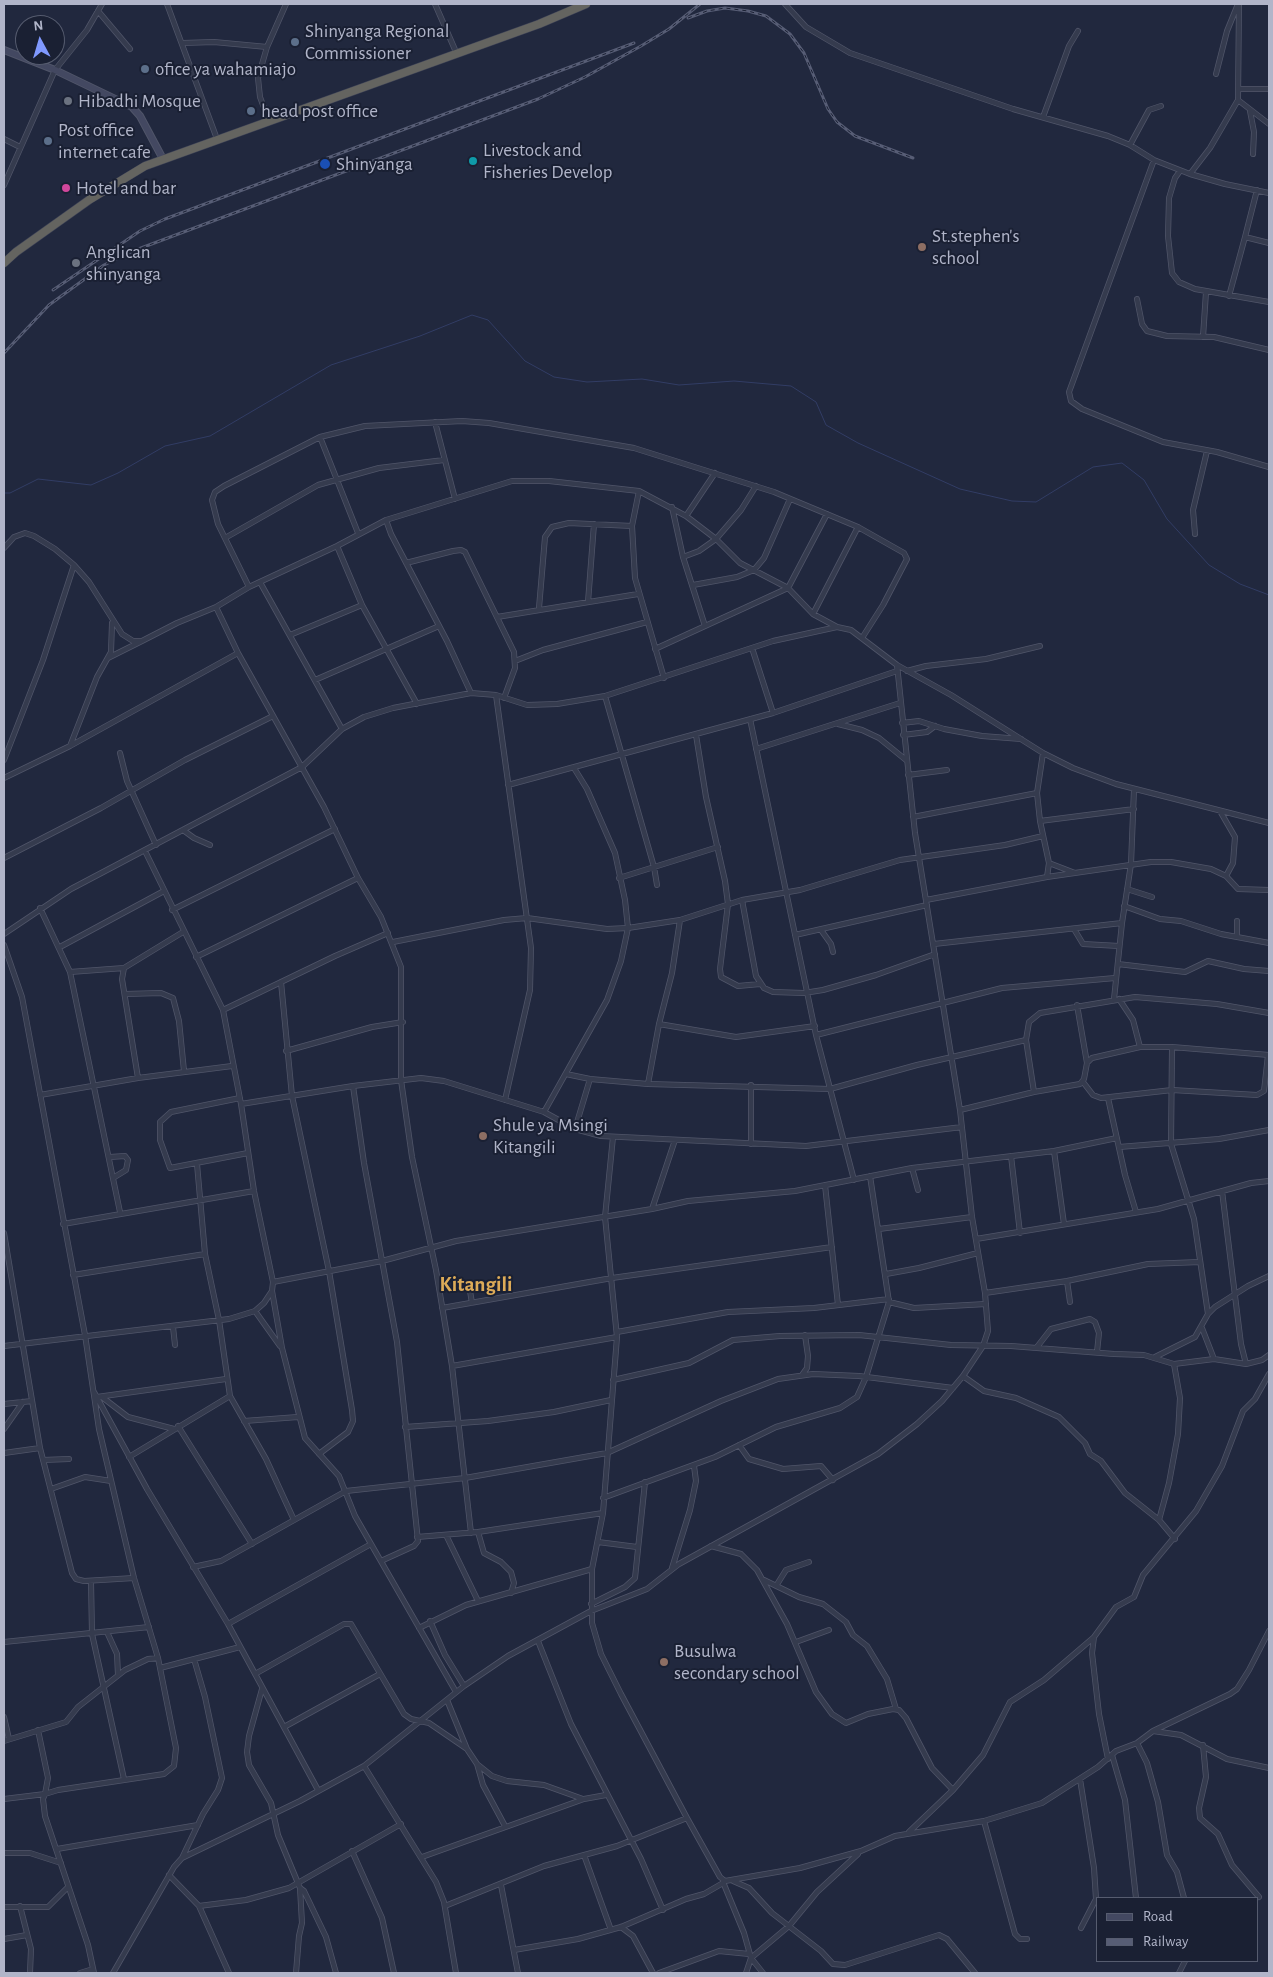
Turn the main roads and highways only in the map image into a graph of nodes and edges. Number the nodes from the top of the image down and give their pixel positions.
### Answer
1 (586, 4) edge
2 (4, 50) edge
3 (163, 158) junction
4 (4, 264) edge

1 - 3 highway
2 - 3 main road
3 - 4 highway

